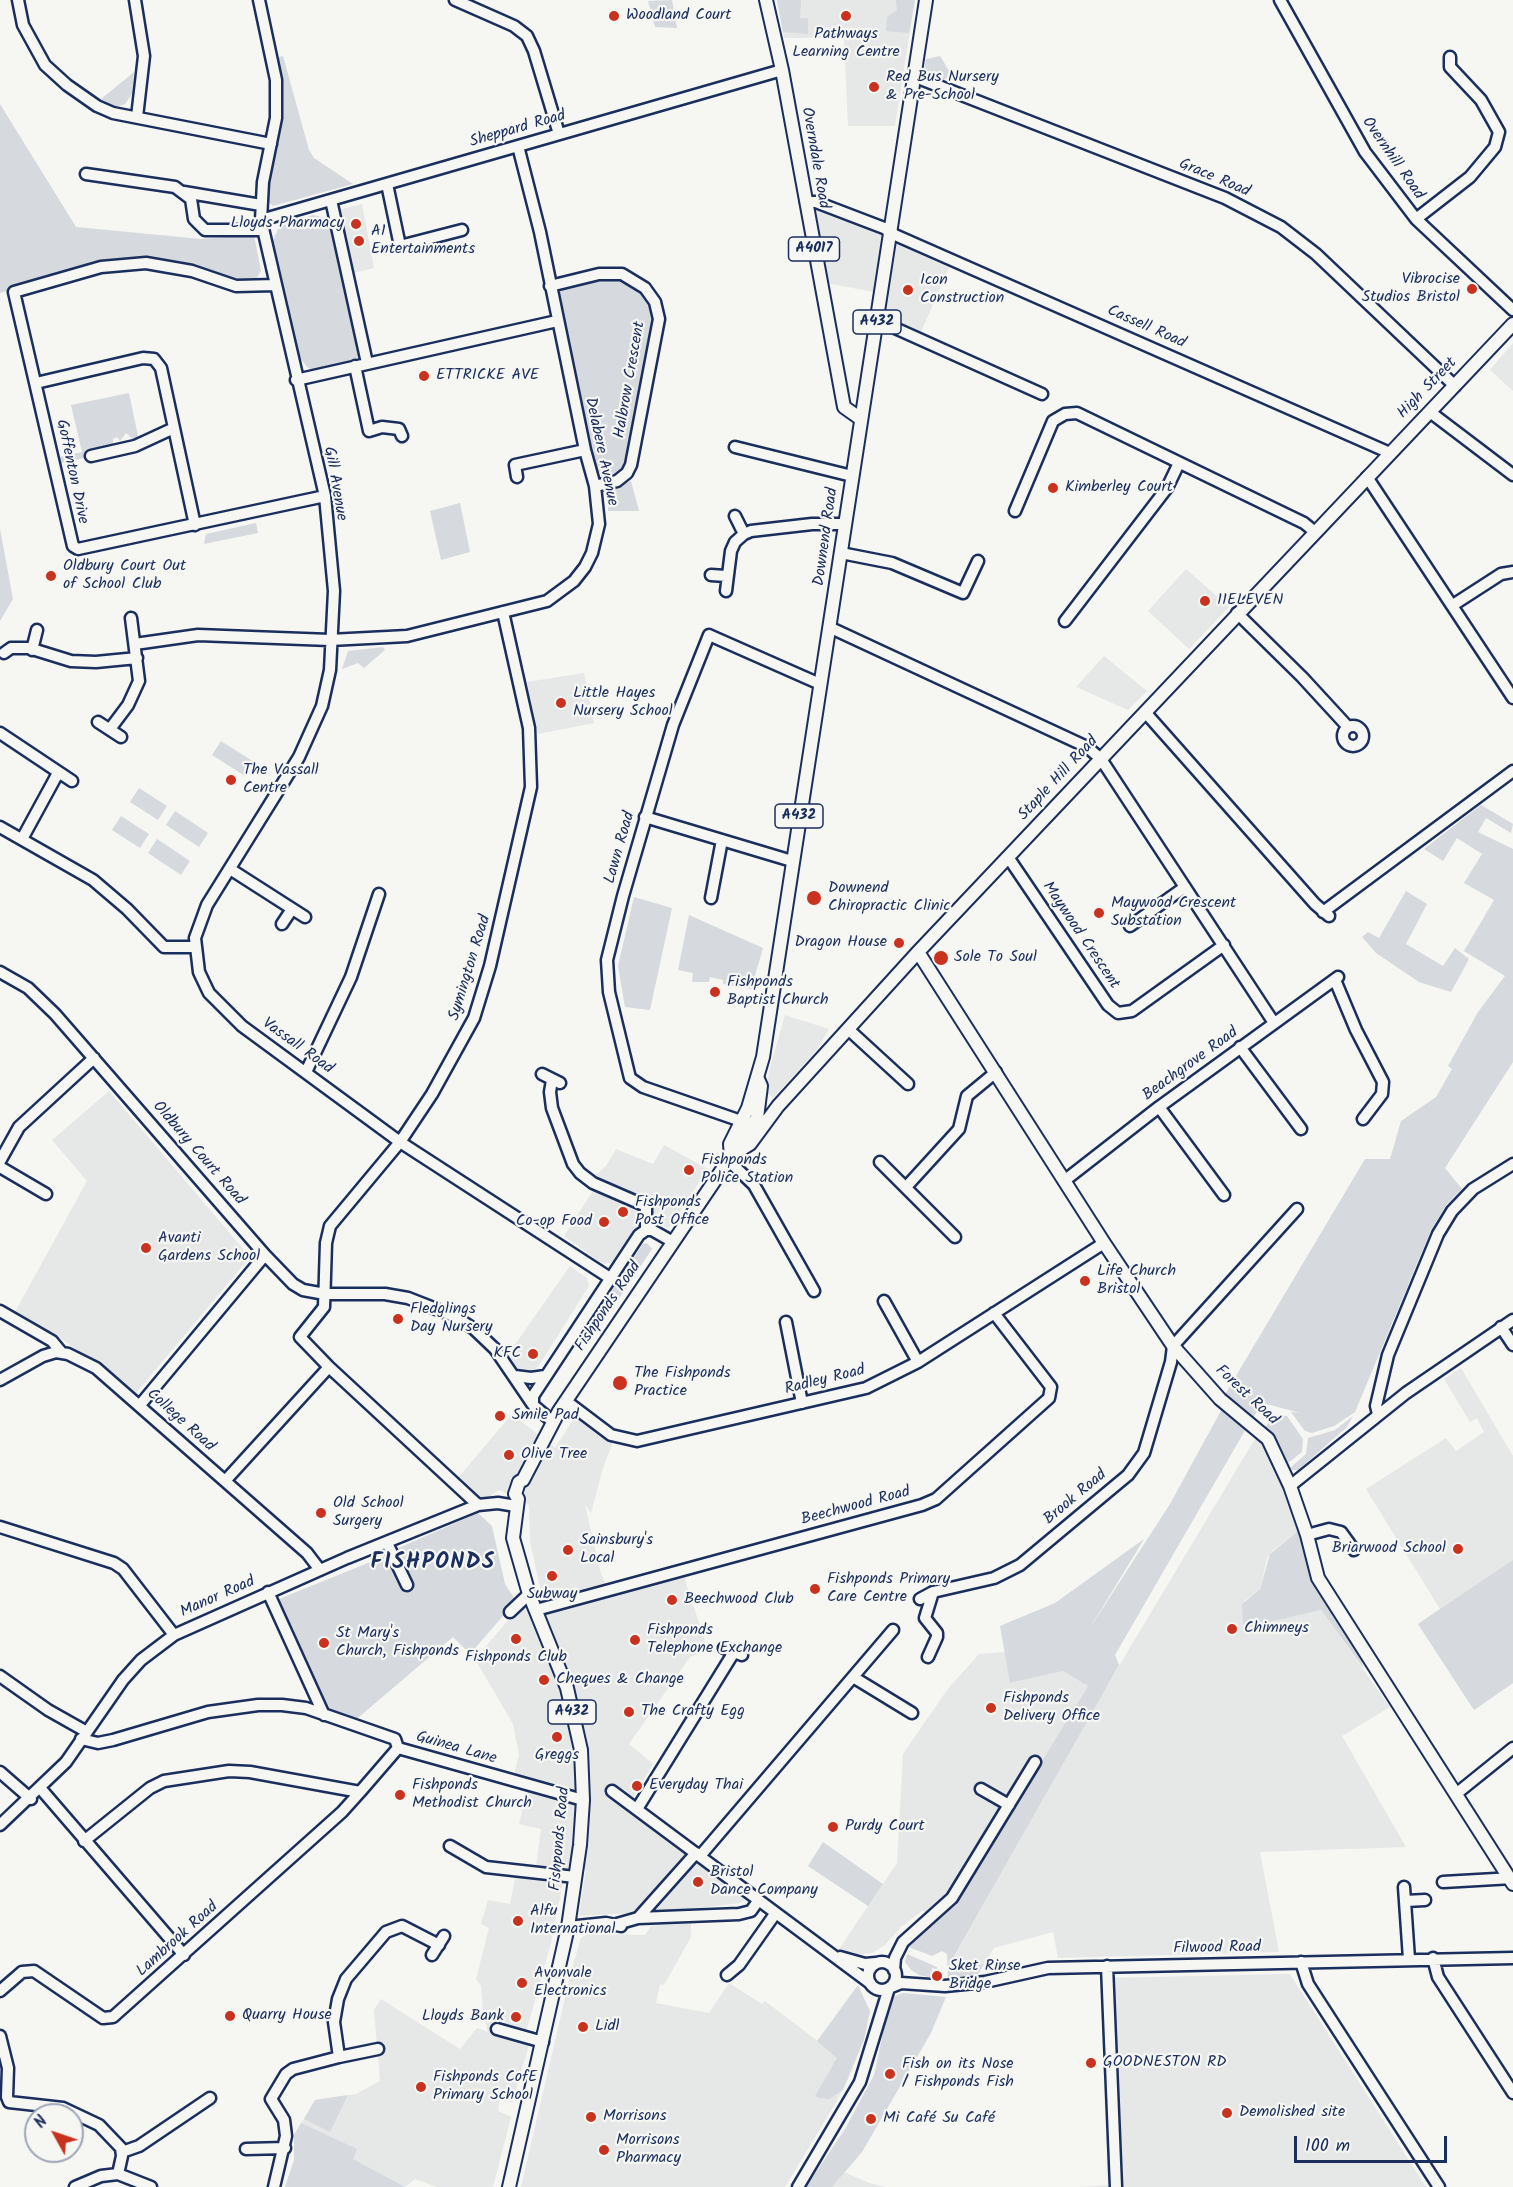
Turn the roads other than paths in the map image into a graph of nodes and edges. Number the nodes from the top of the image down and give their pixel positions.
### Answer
1 (18, 0) edge
2 (135, 0) edge
3 (259, 0) edge
4 (455, 0) edge
5 (766, 0) edge
6 (926, 0) edge
7 (1280, 0) edge
8 (1450, 57) dead end
9 (782, 70) junction
10 (914, 76) junction
11 (137, 117) junction
12 (559, 134) junction
13 (271, 144) junction
14 (519, 146) junction
15 (86, 174) dead end
16 (387, 184) junction
17 (184, 192) junction
18 (331, 200) junction
19 (806, 202) junction
20 (261, 204) junction
21 (1416, 219) junction
22 (262, 225) junction
23 (462, 231) dead end
24 (890, 232) junction
25 (275, 285) junction
26 (550, 286) junction
27 (1513, 309) edge
28 (877, 320) junction
29 (557, 321) junction
30 (1513, 324) edge
31 (367, 363) junction
32 (355, 366) junction
33 (296, 380) junction
34 (36, 383) junction
35 (1455, 386) junction
36 (1042, 394) dead end
37 (1430, 412) junction
38 (861, 420) junction
39 (174, 428) junction
40 (402, 436) dead end
41 (735, 447) dead end
42 (585, 450) junction
43 (1390, 453) junction
44 (92, 456) dead end
45 (1179, 463) junction
46 (1513, 475) edge
47 (852, 476) junction
48 (517, 477) dead end
49 (1367, 477) junction
50 (595, 486) junction
51 (325, 496) junction
52 (1015, 511) dead end
53 (735, 516) dead end
54 (195, 525) junction
55 (845, 525) junction
56 (1315, 532) junction
57 (744, 534) junction
58 (841, 553) junction
59 (978, 561) dead end
60 (1513, 572) edge
61 (711, 574) dead end
62 (726, 576) junction
63 (726, 591) dead end
64 (1453, 605) junction
65 (503, 612) junction
66 (1237, 613) junction
67 (131, 618) dead end
68 (1065, 621) dead end
69 (831, 628) junction
70 (37, 630) dead end
71 (330, 640) junction
72 (135, 644) junction
73 (32, 650) junction
74 (4, 653) dead end
75 (137, 658) junction
76 (820, 684) junction
77 (1513, 698) edge
78 (1145, 712) junction
79 (98, 722) dead end
80 (1348, 727) dead end
81 (110, 729) junction
82 (0, 733) edge
83 (121, 737) dead end
84 (1101, 759) junction
85 (1513, 771) edge
86 (58, 773) junction
87 (72, 781) dead end
88 (645, 817) junction
89 (0, 827) edge
90 (22, 839) junction
91 (722, 840) junction
92 (1008, 857) junction
93 (792, 861) junction
94 (230, 869) junction
95 (1185, 887) junction
96 (379, 894) dead end
97 (711, 898) dead end
98 (292, 909) junction
99 (305, 917) dead end
100 (282, 924) dead end
101 (1130, 926) dead end
102 (1224, 945) junction
103 (195, 947) junction
104 (918, 952) junction
105 (0, 972) edge
106 (1274, 1023) junction
107 (848, 1029) junction
108 (1240, 1047) junction
109 (94, 1058) junction
110 (306, 1072) junction
111 (996, 1072) junction
112 (758, 1078) junction
113 (552, 1079) dead end
114 (908, 1084) dead end
115 (778, 1106) junction
116 (1159, 1107) junction
117 (757, 1118) junction
118 (1363, 1119) dead end
119 (741, 1121) junction
120 (1301, 1129) dead end
121 (400, 1142) junction
122 (732, 1157) junction
123 (0, 1161) edge
124 (880, 1162) dead end
125 (1513, 1164) edge
126 (0, 1167) edge
127 (1064, 1180) junction
128 (907, 1186) junction
129 (46, 1194) dead end
130 (1224, 1194) dead end
131 (1297, 1209) dead end
132 (646, 1230) junction
133 (955, 1237) dead end
134 (673, 1242) junction
135 (1104, 1243) junction
136 (265, 1255) junction
137 (610, 1278) junction
138 (814, 1291) dead end
139 (325, 1294) junction
140 (884, 1301) dead end
141 (0, 1311) edge
142 (994, 1312) junction
143 (1513, 1320) edge
144 (786, 1322) dead end
145 (1502, 1327) junction
146 (1513, 1345) edge
147 (1173, 1346) junction
148 (62, 1353) junction
149 (918, 1362) junction
150 (329, 1367) junction
151 (515, 1376) junction
152 (545, 1376) junction
153 (0, 1380) edge
154 (566, 1401) junction
155 (802, 1403) junction
156 (140, 1405) junction
157 (533, 1405) junction
158 (1378, 1414) junction
159 (552, 1421) junction
160 (225, 1481) junction
161 (1290, 1486) junction
162 (517, 1502) junction
163 (478, 1505) junction
164 (0, 1527) edge
165 (1307, 1535) junction
166 (387, 1543) junction
167 (1354, 1550) dead end
168 (320, 1570) junction
169 (407, 1585) dead end
170 (268, 1592) junction
171 (933, 1592) junction
172 (529, 1594) junction
173 (920, 1599) dead end
174 (536, 1610) junction
175 (510, 1611) dead end
176 (893, 1630) dead end
177 (174, 1635) junction
178 (733, 1652) dead end
179 (928, 1657) dead end
180 (0, 1676) edge
181 (853, 1677) junction
182 (912, 1713) dead end
183 (324, 1715) junction
184 (84, 1736) junction
185 (398, 1748) junction
186 (1513, 1748) edge
187 (1035, 1762) dead end
188 (0, 1772) edge
189 (41, 1789) junction
190 (981, 1789) dead end
191 (612, 1791) dead end
192 (360, 1792) junction
193 (1456, 1794) junction
194 (31, 1799) junction
195 (583, 1800) junction
196 (1009, 1805) junction
197 (637, 1809) junction
198 (2, 1820) edge
199 (84, 1841) junction
200 (450, 1845) dead end
201 (698, 1854) junction
202 (575, 1877) junction
203 (1512, 1881) edge
204 (1443, 1882) dead end
205 (1404, 1887) dead end
206 (1425, 1900) dead end
207 (758, 1901) junction
208 (1405, 1901) junction
209 (775, 1914) junction
210 (638, 1918) junction
211 (925, 1921) junction
212 (568, 1927) junction
213 (184, 1955) junction
214 (432, 1955) dead end
215 (833, 1955) junction
216 (1433, 1958) junction
217 (1513, 1958) edge
218 (1409, 1959) junction
219 (1300, 1962) junction
220 (877, 1963) junction
221 (1107, 1966) junction
222 (894, 1970) junction
223 (727, 1975) dead end
224 (872, 1985) junction
225 (923, 1986) junction
226 (890, 1987) junction
227 (0, 1991) edge
228 (877, 2025) junction
229 (497, 2029) dead end
230 (0, 2038) edge
231 (543, 2042) junction
232 (378, 2049) dead end
233 (339, 2057) junction
234 (1513, 2093) edge
235 (210, 2098) dead end
236 (285, 2148) junction
237 (246, 2149) dead end
238 (122, 2152) junction
239 (118, 2174) junction
240 (75, 2187) edge
241 (151, 2187) edge
242 (274, 2187) edge
243 (509, 2187) edge
244 (798, 2187) edge
245 (1116, 2187) edge
246 (1439, 2187) edge

1 - 11 street
2 - 11 street
3 - 13 street, Gill Avenue
4 - 12 street
5 - 9 main road, Overndale Road / A4017
6 - 10 main road, Downend Road / A432
7 - 21 street, Overnhill Road
8 - 21 street
9 - 12 street, Sheppard Road
9 - 19 main road, Overndale Road / A4017
10 - 24 main road, Downend Road / A432
10 - 35 street, Grace Road
11 - 13 street
12 - 14 street, Sheppard Road
13 - 20 street, Gill Avenue
14 - 16 street, Sheppard Road
14 - 26 street, Delabere Avenue
15 - 17 street
16 - 18 street, Sheppard Road
16 - 23 street
17 - 20 street
17 - 22 street, Sheppard Road
18 - 22 street, Sheppard Road
18 - 31 street
19 - 24 street, Cassell Road
19 - 38 main road, Overndale Road / A4017
20 - 22 street, Gill Avenue
21 - 27 street, Overnhill Road
22 - 25 street, Gill Avenue
24 - 28 main road, Downend Road / A432
24 - 43 street, Cassell Road
25 - 33 street, Gill Avenue
25 - 34 street, Goffenton Drive
26 - 29 street, Delabere Avenue
26 - 50 street, Halbrow Crescent
28 - 36 street
28 - 38 main road, Downend Road / A432
29 - 31 street
29 - 42 street, Delabere Avenue
30 - 35 main road, High Street
31 - 32 street
32 - 33 street
32 - 40 street
33 - 51 street, Gill Avenue
34 - 39 street
34 - 54 street, Goffenton Drive
35 - 37 main road, High Street
37 - 43 main road, High Street
37 - 46 street
38 - 47 main road, Downend Road / A432
39 - 44 street
39 - 54 street
41 - 47 street
42 - 48 street
42 - 50 street, Delabere Avenue
43 - 49 main road, High Street
45 - 52 street
45 - 56 street
45 - 68 street
47 - 55 main road, Downend Road / A432
49 - 56 main road, Staple Hill Road
49 - 64 street
50 - 65 street, Delabere Avenue
51 - 54 street, Goffenton Drive
51 - 71 street, Gill Avenue
53 - 57 street
55 - 57 street
55 - 58 main road, Downend Road / A432
56 - 66 main road, Staple Hill Road
57 - 62 street
58 - 59 street
58 - 69 main road, Downend Road / A432
60 - 64 street
61 - 62 street
62 - 63 street
64 - 77 street
65 - 71 street, Delabere Avenue
65 - 121 street, Symington Road
66 - 78 main road, Staple Hill Road
66 - 80 street
67 - 72 street
69 - 76 main road, Downend Road / A432
69 - 84 street
70 - 73 street
71 - 72 street, Delabere Avenue
71 - 94 street, Gill Avenue
72 - 75 street
73 - 74 street
73 - 75 street
75 - 81 street
76 - 88 street, Lawn Road
76 - 93 main road, Downend Road / A432
78 - 84 main road, Staple Hill Road
78 - 85 street
79 - 81 street
81 - 83 street
82 - 86 street
84 - 92 main road, Staple Hill Road
84 - 95 street
86 - 87 street
86 - 90 street
88 - 91 street
88 - 119 street, Lawn Road
89 - 90 street
90 - 103 street
91 - 93 street
91 - 97 street
92 - 102 street, Maywood Crescent
92 - 104 main road, Staple Hill Road
93 - 112 main road, Downend Road / A432
94 - 98 street
94 - 103 street, Gill Avenue
95 - 101 street
95 - 102 street
96 - 110 street
98 - 99 street
98 - 100 street
102 - 106 street
103 - 110 street, Vassall Road
104 - 107 main road, Staple Hill Road
104 - 111 main road, Forest Road
105 - 109 street, Oldbury Court Road
106 - 108 street, Beachgrove Road
106 - 118 street, Beachgrove Road
107 - 114 street
107 - 115 main road, Staple Hill Road
108 - 116 street, Beachgrove Road
108 - 120 street
109 - 123 street
109 - 136 street, Oldbury Court Road
110 - 121 street, Vassall Road
111 - 127 main road, Forest Road
111 - 128 street
112 - 117 main road, Downend Road / A432
112 - 119 main road, Downend Road / A432
113 - 132 street
115 - 117 main road, Staple Hill Road
115 - 122 main road, Staple Hill Road
116 - 127 street, Beachgrove Road
116 - 130 street
117 - 122 main road, Fishponds Road / A432
119 - 122 main road, Fishponds Road / A432
121 - 137 street, Vassall Road
121 - 139 street, Symington Road
122 - 134 main road, Fishponds Road / A432
122 - 138 street
124 - 128 street
125 - 158 street
126 - 129 street
127 - 135 main road, Forest Road
128 - 133 street
131 - 147 street
132 - 134 street
132 - 137 street
134 - 154 main road, Fishponds Road / A432
135 - 142 street, Radley Road
135 - 147 main road, Forest Road
136 - 139 street, Oldbury Court Road
136 - 156 street
137 - 152 street
139 - 150 street
139 - 151 street, Oldbury Court Road
140 - 149 street
141 - 148 street, College Road
142 - 149 street, Radley Road
142 - 174 street, Beechwood Road
143 - 145 street
144 - 155 street
145 - 146 street
145 - 158 street
147 - 161 main road, Forest Road
147 - 171 street, Brook Road
148 - 153 street
148 - 156 street, College Road
149 - 155 street, Radley Road
150 - 160 street
150 - 163 street
151 - 152 street
151 - 157 street, Oldbury Court Road
152 - 157 street
154 - 155 street, Radley Road
154 - 159 main road, Fishponds Road / A432
156 - 160 street, College Road
157 - 159 street, Oldbury Court Road
158 - 161 street
159 - 162 main road, Fishponds Road / A432
160 - 168 street, College Road
161 - 165 main road, Forest Road
162 - 163 street, Manor Road
162 - 172 main road, Fishponds Road / A432
163 - 166 street, Manor Road
164 - 177 street
165 - 167 street
165 - 193 main road, Forest Road
166 - 168 street, Manor Road
166 - 169 street
168 - 170 street, Manor Road
170 - 177 street, Manor Road
170 - 183 street
171 - 173 street, Brook Road
171 - 179 street
172 - 174 main road, Fishponds Road / A432
172 - 175 street
174 - 195 main road, Fishponds Road / A432
176 - 181 street
177 - 184 street, Manor Road
178 - 197 street
180 - 184 street
181 - 182 street
181 - 201 street
183 - 184 street, Guinea Lane
183 - 185 street, Guinea Lane
184 - 189 street, Manor Road
185 - 192 street, Lambrook Road
185 - 195 street, Guinea Lane
186 - 193 street
187 - 196 street
188 - 194 street
189 - 194 street, Manor Road
189 - 199 street
190 - 196 street
191 - 197 street
192 - 199 street
192 - 213 street, Lambrook Road
193 - 203 main road, Forest Road
194 - 198 street, Manor Road
195 - 202 main road, Fishponds Road / A432
196 - 211 street
197 - 201 street
199 - 213 street
200 - 202 street
201 - 207 street
201 - 210 street
202 - 212 main road, Fishponds Road / A432
203 - 204 street
205 - 208 street
206 - 208 street
207 - 209 street
207 - 210 street
208 - 218 street
209 - 215 street
209 - 223 street
210 - 212 street
211 - 220 street
211 - 222 street
212 - 231 main road, Fishponds Road / A432
213 - 227 street, Lambrook Road
214 - 233 street
215 - 220 street
215 - 224 street
216 - 217 street, Filwood Road
216 - 218 street, Filwood Road
216 - 234 street
218 - 219 street, Filwood Road
219 - 221 street, Filwood Road
219 - 246 street
220 - 222 street
220 - 224 street
221 - 225 street, Filwood Road
221 - 245 street
222 - 225 street, Filwood Road
222 - 226 street
224 - 226 street
224 - 228 street
225 - 226 street, Filwood Road
226 - 228 street
228 - 244 street
229 - 231 street
230 - 238 street
231 - 243 main road, Fishponds Road / A432
232 - 233 street
233 - 236 street
235 - 238 street
236 - 237 street
236 - 242 street
238 - 239 street
239 - 240 street
239 - 241 street

